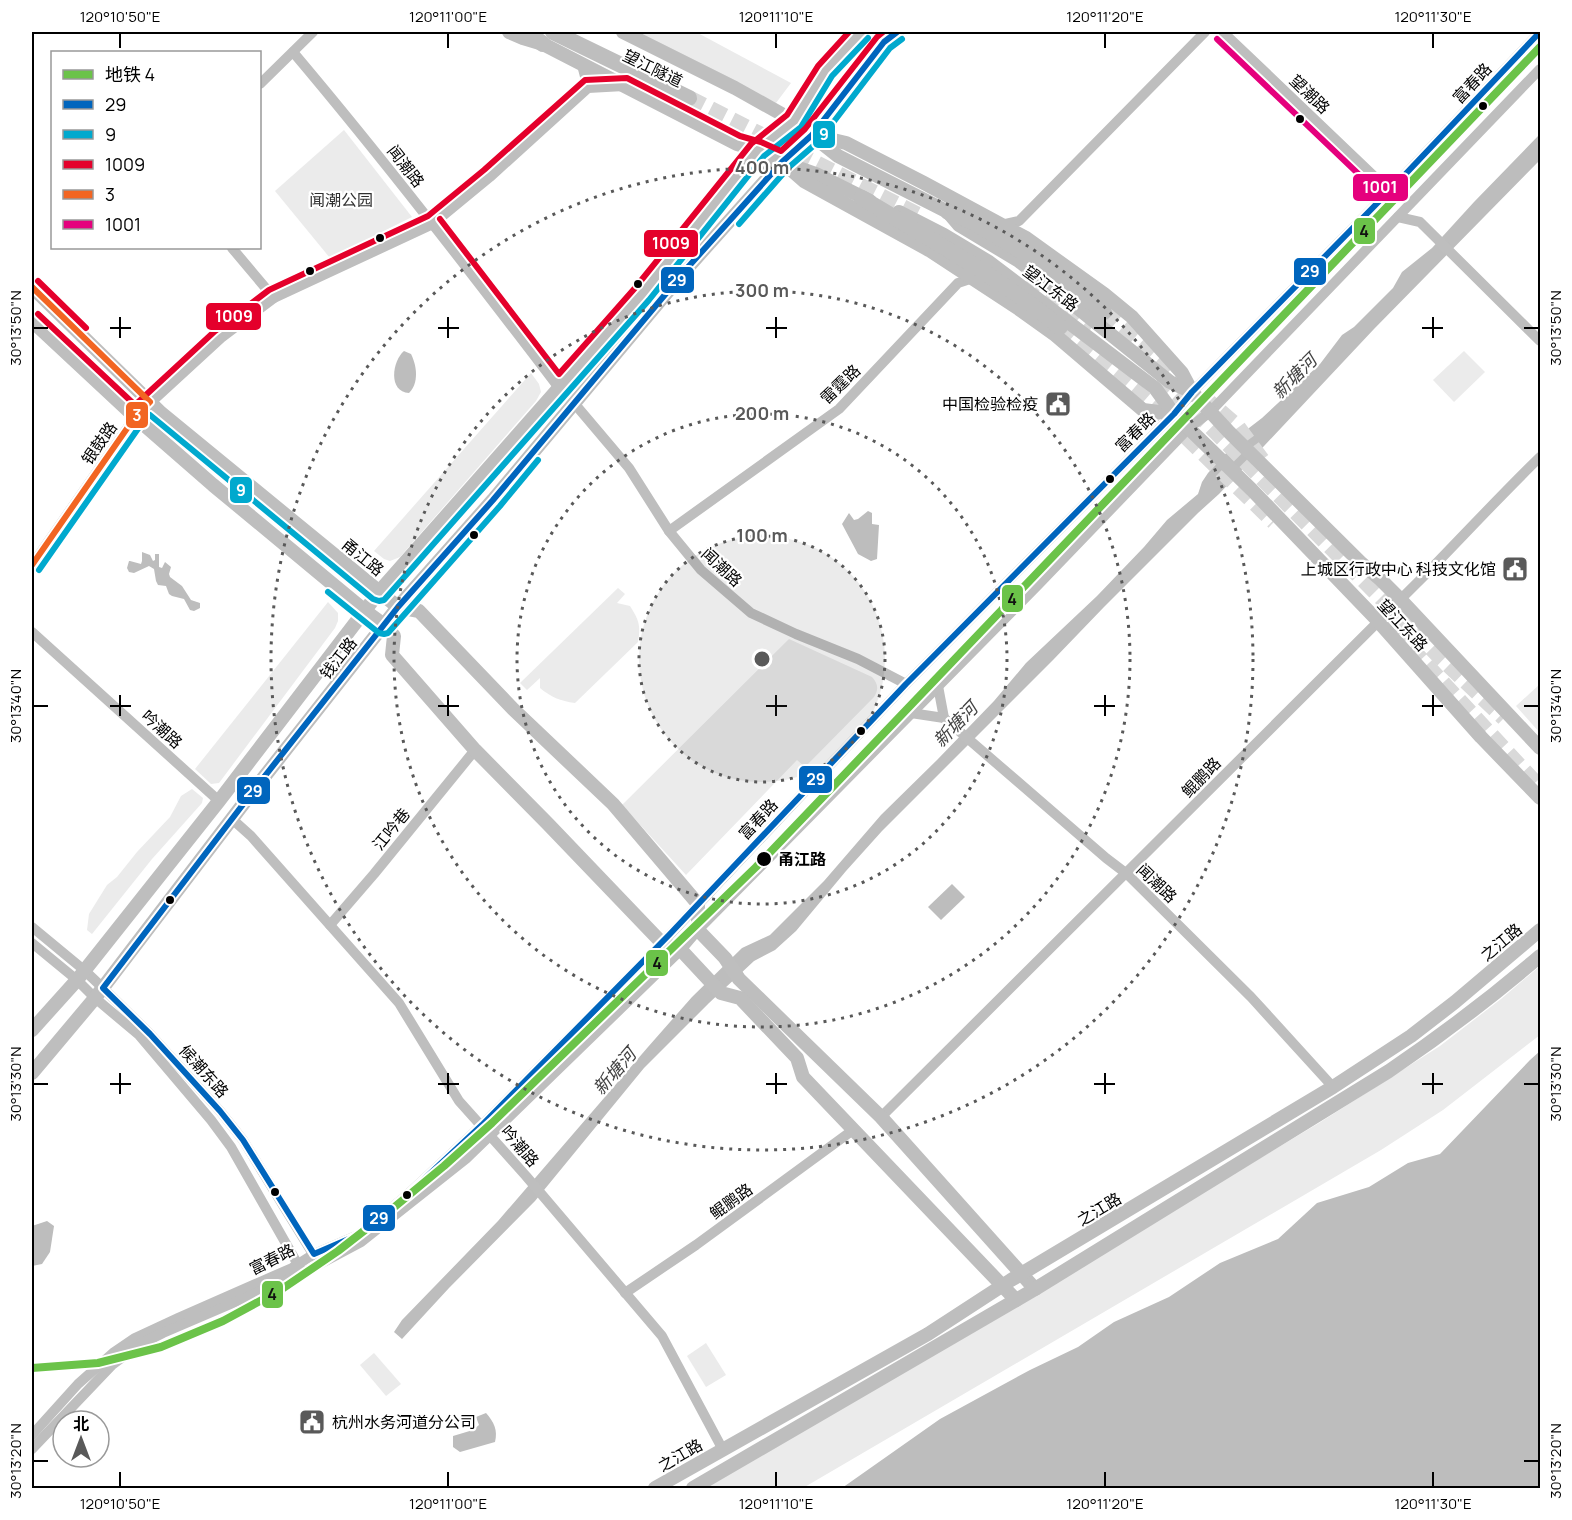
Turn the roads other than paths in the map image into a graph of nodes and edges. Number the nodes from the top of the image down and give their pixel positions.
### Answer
1 (313, 32) edge
2 (509, 32) edge
3 (526, 32) edge
4 (578, 32) edge
5 (623, 32) edge
6 (861, 32) edge
7 (897, 32) edge
8 (1205, 32) edge
9 (1223, 32) edge
10 (1540, 32) edge
11 (638, 35) edge
12 (548, 38) edge
13 (293, 52) junction
14 (582, 65) junction
15 (1540, 69) edge
16 (261, 83) edge
17 (624, 86) junction
18 (588, 88) junction
19 (794, 121) junction
20 (813, 135) junction
21 (758, 150) junction
22 (782, 162) junction
23 (1376, 178) junction
24 (1398, 182) junction
25 (862, 198) junction
26 (1382, 199) junction
27 (1415, 199) junction
28 (948, 212) junction
29 (1398, 217) junction
30 (1019, 221) junction
31 (433, 224) junction
32 (1001, 225) junction
33 (1423, 225) junction
34 (1026, 238) junction
35 (233, 249) edge
36 (957, 267) junction
37 (973, 278) junction
38 (958, 284) junction
39 (32, 287) edge
40 (274, 298) junction
41 (1104, 312) tunnel mouth
42 (32, 321) edge
43 (1060, 327) tunnel mouth
44 (1540, 341) edge
45 (559, 388) junction
46 (1192, 392) junction
47 (150, 402) junction
48 (574, 404) junction
49 (1210, 412) junction
50 (1174, 414) junction
51 (135, 417) junction
52 (1189, 428) junction
53 (1540, 457) edge
54 (669, 531) junction
55 (32, 565) edge
56 (379, 592) junction
57 (1400, 599) junction
58 (398, 607) junction
59 (365, 611) junction
60 (1378, 621) junction
61 (384, 625) junction
62 (32, 632) edge
63 (906, 684) junction
64 (938, 686) junction
65 (912, 713) junction
66 (944, 718) junction
67 (1540, 748) edge
68 (475, 750) junction
69 (1540, 798) edge
70 (219, 801) junction
71 (232, 819) junction
72 (1127, 874) junction
73 (698, 904) junction
74 (330, 925) junction
75 (32, 927) edge
76 (698, 930) junction
77 (1540, 930) edge
78 (32, 943) edge
79 (662, 943) junction
80 (681, 950) junction
81 (1540, 956) edge
82 (81, 975) junction
83 (99, 993) junction
84 (32, 1030) edge
85 (32, 1073) edge
86 (1333, 1087) junction
87 (881, 1117) junction
88 (482, 1125) junction
89 (853, 1130) junction
90 (490, 1135) junction
91 (316, 1259) junction
92 (300, 1269) junction
93 (1023, 1274) junction
94 (1002, 1286) junction
95 (1035, 1289) junction
96 (625, 1293) junction
97 (1016, 1300) junction
98 (32, 1435) edge
99 (32, 1449) edge
100 (723, 1450) junction
101 (655, 1488) edge
102 (693, 1488) edge

1 - 13 street
2 - 12 main road, 望江东路
3 - 12 highway, 望江隧道
4 - 12 highway, 望江隧道
5 - 11 main road, 望江东路
6 - 19 main road, 钱江路
7 - 20 main road, 钱江路
8 - 30 street
9 - 23 street, 望潮路
10 - 24 street, 富春路
11 - 19 main road, 望江东路
12 - 14 main road, 望江东路
13 - 16 street
13 - 31 street, 闻潮路
14 - 17 main road, 望江东路
14 - 18 street
15 - 27 street, 富春路
17 - 18 street
17 - 21 main road, 望江东路
18 - 31 street, 银鼓路
19 - 20 main road, 望江东路
19 - 21 main road, 钱江路
20 - 22 main road, 钱江路
20 - 28 main road, 望江东路
20 - 32 main road
21 - 22 main road, 望江东路
21 - 45 main road, 钱江路
22 - 25 main road, 望江东路
22 - 36 main road
22 - 48 main road, 钱江路
23 - 24 street
23 - 26 street
24 - 26 street, 富春路
25 - 43 highway
25 - 50 main road, 望江东路
26 - 46 street, 富春路
27 - 29 street, 富春路
27 - 33 street
28 - 41 highway
28 - 46 main road, 望江东路
29 - 33 street
29 - 49 street, 富春路
30 - 32 street
30 - 34 street
31 - 40 street, 银鼓路
31 - 45 street, 闻潮路
32 - 34 main road
33 - 44 street
34 - 46 main road
35 - 40 street
36 - 37 main road
36 - 38 street
37 - 38 street, 雷霆路
37 - 50 main road
38 - 54 street, 雷霆路
39 - 47 main road, 甬江路
40 - 47 street, 银鼓路
42 - 51 main road
45 - 56 main road, 钱江路
46 - 49 main road, 望江东路
46 - 50 street, 富春路
47 - 51 street, 银鼓路
47 - 56 main road, 甬江路
48 - 54 street, 闻潮路
48 - 58 main road, 钱江路
49 - 52 street, 富春路
49 - 57 main road, 望江东路
50 - 52 main road, 望江东路
50 - 63 street, 富春路
51 - 55 street, 银鼓路
51 - 59 main road
52 - 60 main road, 望江东路
52 - 64 street, 富春路
53 - 57 street, 鲲鹏路
54 - 63 street, 闻潮路
56 - 58 main road, 甬江路
56 - 59 main road, 钱江路
57 - 60 street, 鲲鹏路
57 - 67 main road, 望江东路
58 - 61 main road, 钱江路
58 - 73 main road, 甬江路
59 - 61 main road
59 - 70 main road, 钱江路
60 - 69 main road, 望江东路
60 - 72 street, 鲲鹏路
61 - 68 main road
61 - 71 main road, 钱江路
62 - 70 street, 吟潮路
63 - 73 street, 富春路
64 - 65 street, 富春路
64 - 66 street
65 - 66 street
65 - 76 street, 富春路
66 - 72 street, 闻潮路
68 - 74 street, 江吟巷
68 - 79 main road
70 - 82 main road, 钱江路
71 - 74 street, 吟潮路
71 - 83 main road, 钱江路
72 - 86 street, 闻潮路
72 - 87 street, 鲲鹏路
73 - 76 main road
73 - 79 street, 富春路
74 - 88 street, 吟潮路
75 - 82 street, 候潮东路
76 - 80 street, 富春路
76 - 87 main road
77 - 86 main road, 之江路
78 - 82 street, 候潮东路
79 - 80 main road
79 - 88 street, 富春路
80 - 89 main road
80 - 90 street, 富春路
81 - 95 main road
82 - 83 street, 候潮东路
82 - 84 main road, 钱江路
83 - 85 main road, 钱江路
83 - 91 street, 候潮东路
83 - 92 street, 候潮东路
86 - 93 main road, 之江路
87 - 93 main road
88 - 90 street, 吟潮路
88 - 91 street, 富春路
89 - 94 main road
89 - 96 street, 鲲鹏路
90 - 91 street, 富春路
90 - 96 street, 吟潮路
91 - 92 street, 富春路
92 - 98 street, 富春路
92 - 99 street, 富春路
93 - 94 main road, 之江路
93 - 95 main road
94 - 97 main road
94 - 100 main road, 之江路
95 - 97 main road
96 - 100 street, 吟潮路
97 - 102 main road
100 - 101 main road, 之江路

